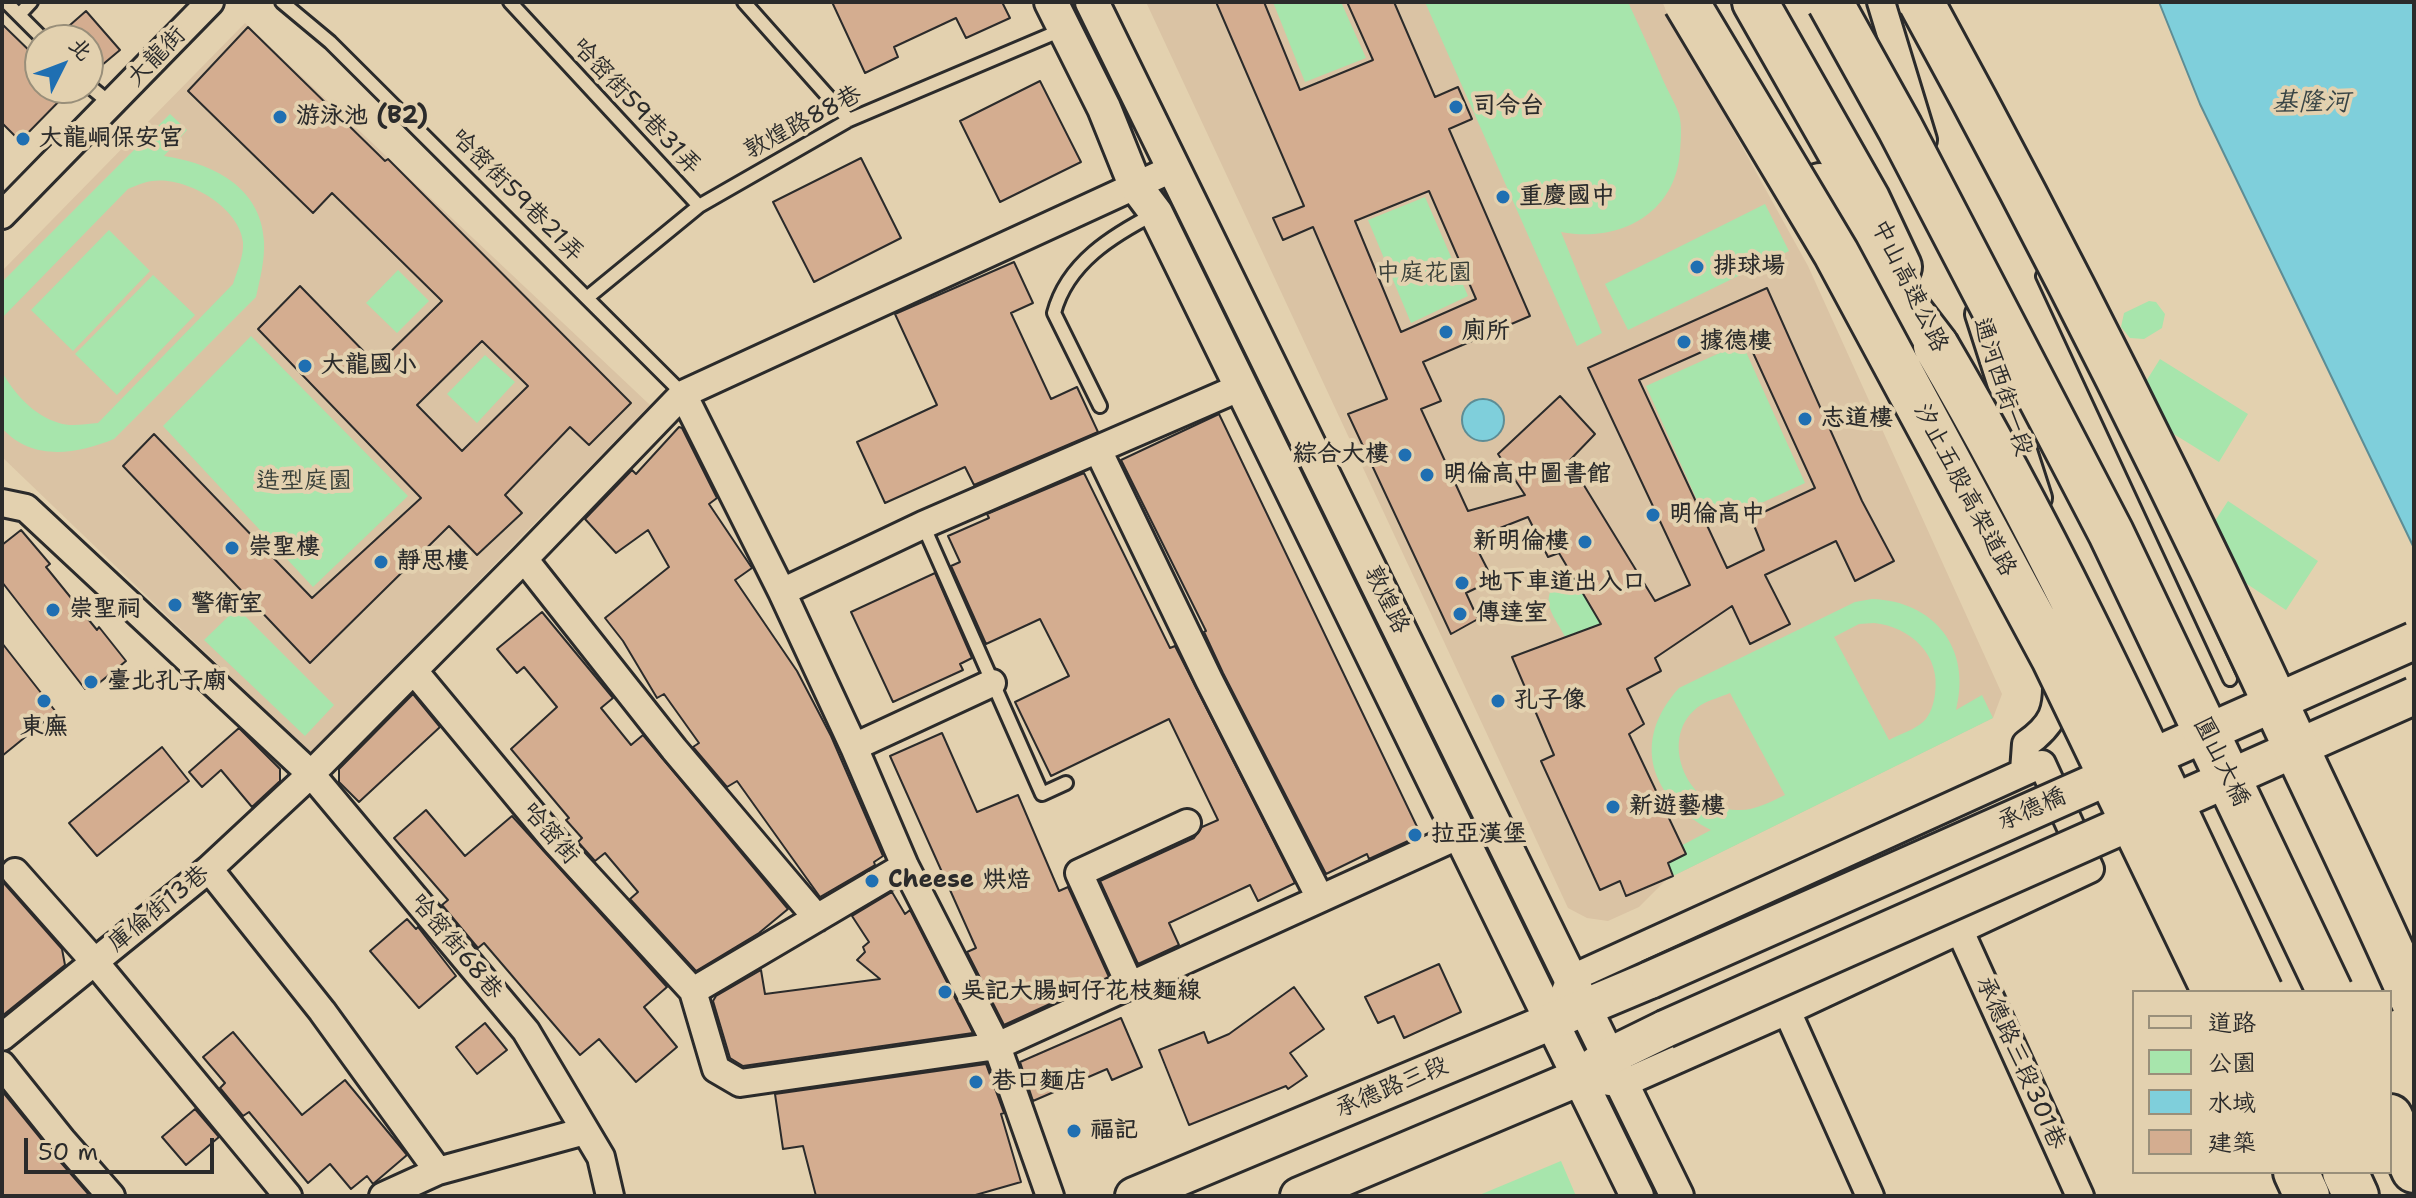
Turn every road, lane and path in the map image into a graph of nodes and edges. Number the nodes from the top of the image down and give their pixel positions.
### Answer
1 (6, 2) edge
2 (31, 2) edge
3 (210, 2) edge
4 (282, 2) edge
5 (510, 2) edge
6 (744, 2) edge
7 (1686, 2) edge
8 (1710, 2) edge
9 (1755, 2) edge
10 (1830, 2) edge
11 (1881, 2) edge
12 (1921, 2) edge
13 (1095, 3) edge
14 (1055, 14) edge
15 (19, 15) junction
16 (28, 24) edge
17 (1960, 45) dead end
18 (104, 98) edge
19 (111, 104) junction
20 (849, 120) junction
21 (1174, 168) junction
22 (1135, 185) junction
23 (2013, 201) dead end
24 (699, 206) junction
25 (1156, 213) junction
26 (2, 215) edge
27 (2039, 267) dead end
28 (588, 297) junction
29 (1936, 346) junction
30 (1241, 387) junction
31 (683, 394) junction
32 (1100, 406) dead end
33 (1098, 450) junction
34 (2, 503) edge
35 (923, 525) junction
36 (2056, 557) junction
37 (524, 559) junction
38 (782, 592) junction
39 (2414, 641) edge
40 (414, 671) junction
41 (2230, 679) dead end
42 (992, 683) junction
43 (2124, 684) dead end
44 (2414, 696) edge
45 (854, 747) junction
46 (2024, 771) junction
47 (311, 774) junction
48 (1066, 783) dead end
49 (1187, 823) dead end
50 (1460, 835) junction
51 (905, 866) junction
52 (209, 869) junction
53 (15, 872) dead end
54 (1320, 898) junction
55 (817, 918) junction
56 (1960, 931) junction
57 (94, 961) junction
58 (1650, 980) joint
59 (1130, 985) junction
60 (2214, 990) edge
61 (2259, 990) edge
62 (2329, 990) edge
63 (693, 991) junction
64 (1569, 1002) junction
65 (2414, 1002) edge
66 (1787, 1011) junction
67 (2, 1037) edge
68 (997, 1046) junction
69 (2, 1065) edge
70 (1603, 1073) junction
71 (2392, 1121) edge
72 (585, 1131) junction
73 (2414, 1170) edge
74 (438, 1171) junction
75 (2297, 1174) edge
76 (2346, 1174) edge
77 (111, 1196) edge
78 (288, 1196) edge
79 (383, 1196) edge
80 (610, 1196) edge
81 (1050, 1196) edge
82 (1134, 1196) edge
83 (1299, 1196) edge
84 (1637, 1196) edge
85 (1677, 1196) edge
86 (1870, 1196) edge
87 (2080, 1196) edge
88 (2307, 1196) edge
89 (2356, 1196) edge

1 - 15 lane
2 - 15 lane
3 - 19 street, 大龍街
4 - 28 lane, 哈密街59巷21弄
5 - 24 lane, 哈密街59巷31弄
6 - 20 lane
7 - 60 highway, 汐止五股高架道路, bridge
8 - 29 highway
9 - 29 highway, 中山高速公路
10 - 62 highway, 圓山大橋, bridge
11 - 36 street, 通河西街一段
12 - 65 highway, bridge
13 - 14 street
13 - 21 street, 敦煌路
14 - 20 lane, 敦煌路88巷
14 - 22 street, 敦煌路
15 - 16 lane
17 - 23 lane
18 - 19 lane
19 - 26 street, 大龍街
20 - 24 lane, 敦煌路88巷
21 - 22 street
21 - 64 street, 敦煌路
22 - 25 street, 敦煌路
22 - 31 street
24 - 28 lane, 敦煌路88巷
25 - 30 street, 敦煌路
25 - 32 lane
27 - 41 lane
28 - 31 lane, 哈密街59巷21弄
29 - 36 highway, 中山高速公路, bridge
30 - 33 street
30 - 50 street, 敦煌路
31 - 37 street, 庫倫街13巷
31 - 38 street
33 - 35 street
33 - 54 street
34 - 47 street
35 - 38 street
35 - 42 lane
36 - 43 lane
36 - 46 street, 通河西街一段
36 - 61 highway, bridge
37 - 40 street, 庫倫街13巷
37 - 55 street
38 - 45 street
39 - 58 main road, 承德橋, bridge
40 - 47 street, 庫倫街13巷
40 - 63 street, 哈密街
42 - 45 street
42 - 48 lane
44 - 70 main road, bridge
45 - 51 street
46 - 56 street
46 - 64 street
47 - 52 street, 庫倫街13巷
47 - 72 street, 哈密街68巷
49 - 59 street
50 - 54 street
50 - 64 street, 敦煌路
51 - 55 street
51 - 68 street
52 - 57 street, 庫倫街13巷
52 - 74 street
53 - 57 street
54 - 59 street
55 - 63 street
56 - 66 street
56 - 87 street, 承德路三段301巷
57 - 67 street, 庫倫街13巷
57 - 78 street
58 - 64 main road, 承德路三段
59 - 68 street
63 - 68 street
64 - 70 street, 敦煌路
64 - 82 main road, 承德路三段
66 - 70 street
66 - 86 street
68 - 81 street
69 - 77 street
70 - 83 main road
70 - 84 street, 敦煌路
70 - 85 street, 敦煌路
71 - 73 highway
72 - 74 street
72 - 80 street, 哈密街68巷
74 - 79 street
75 - 88 highway
76 - 89 highway

